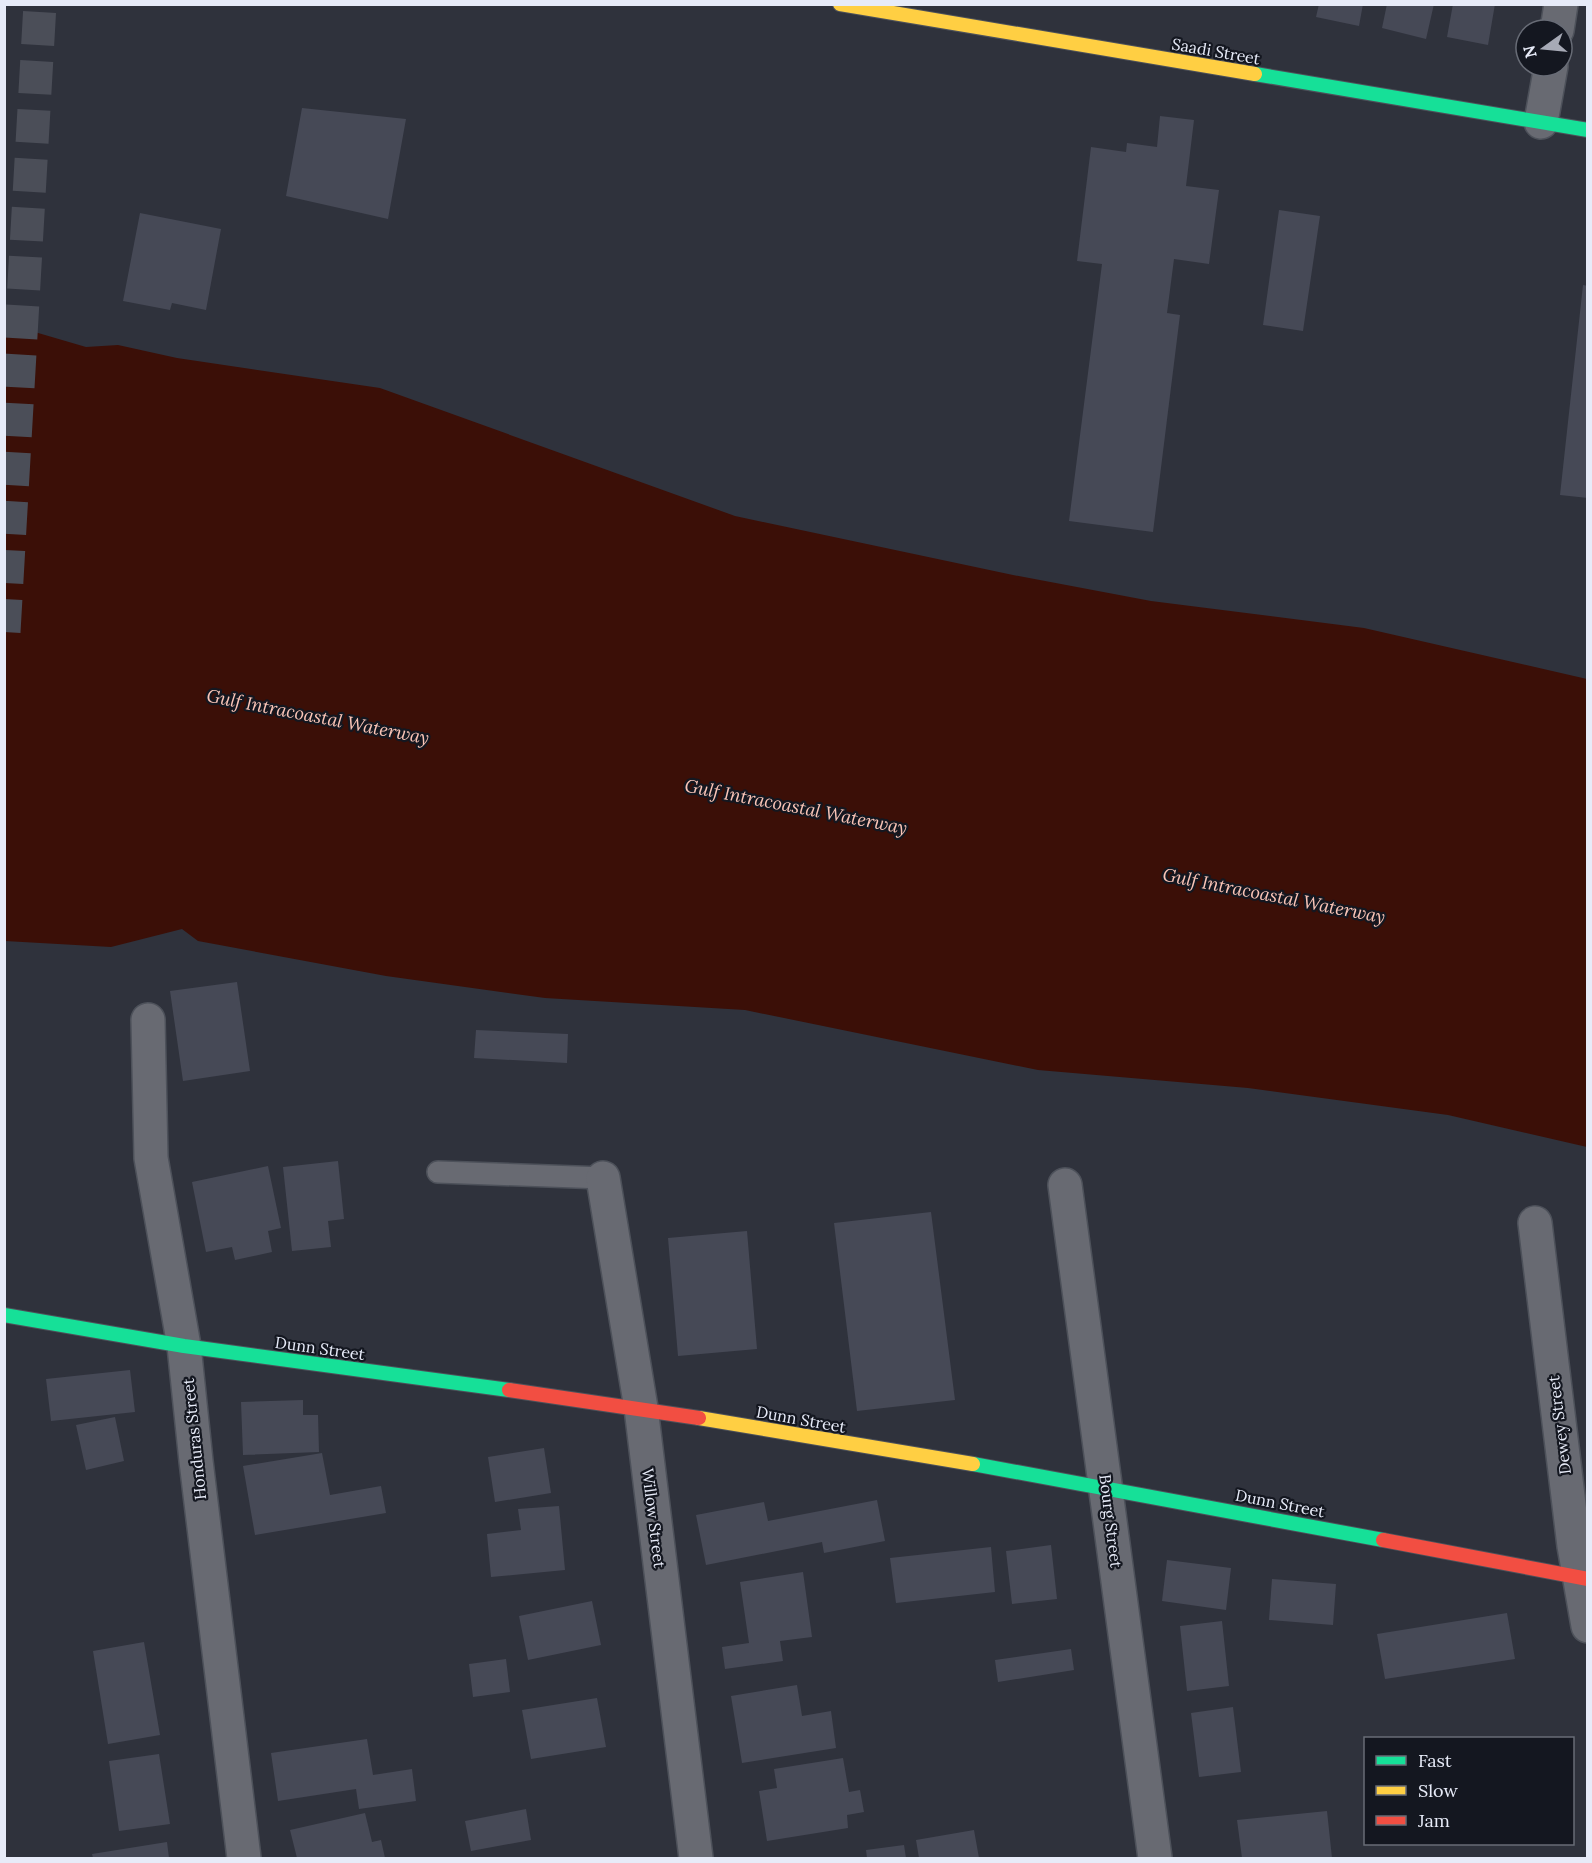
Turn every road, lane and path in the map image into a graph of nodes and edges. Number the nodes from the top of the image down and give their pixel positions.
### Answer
1 (840, 4) edge
2 (1549, 78) edge
3 (1541, 122) junction
4 (1587, 130) edge
5 (148, 1020) dead end
6 (438, 1172) dead end
7 (603, 1178) joint
8 (1065, 1185) dead end
9 (1535, 1223) dead end
10 (4, 1316) edge
11 (184, 1346) junction
12 (641, 1408) junction
13 (1107, 1487) junction
14 (1584, 1579) edge
15 (1587, 1626) edge
16 (244, 1858) edge
17 (696, 1858) edge
18 (1155, 1858) edge

1 - 3 street, Saadi Street
2 - 3 street
3 - 4 street, Saadi Street
5 - 11 street, Honduras Street
6 - 7 lane
7 - 12 street, Willow Street
8 - 13 street, Bourg Street
9 - 14 street, Dewey Street
10 - 11 street, Dunn Street
11 - 12 street, Dunn Street
11 - 16 street, Honduras Street
12 - 13 street, Dunn Street
12 - 17 street, Willow Street
13 - 14 street, Dunn Street
13 - 18 street, Bourg Street
14 - 15 street, Dewey Street

